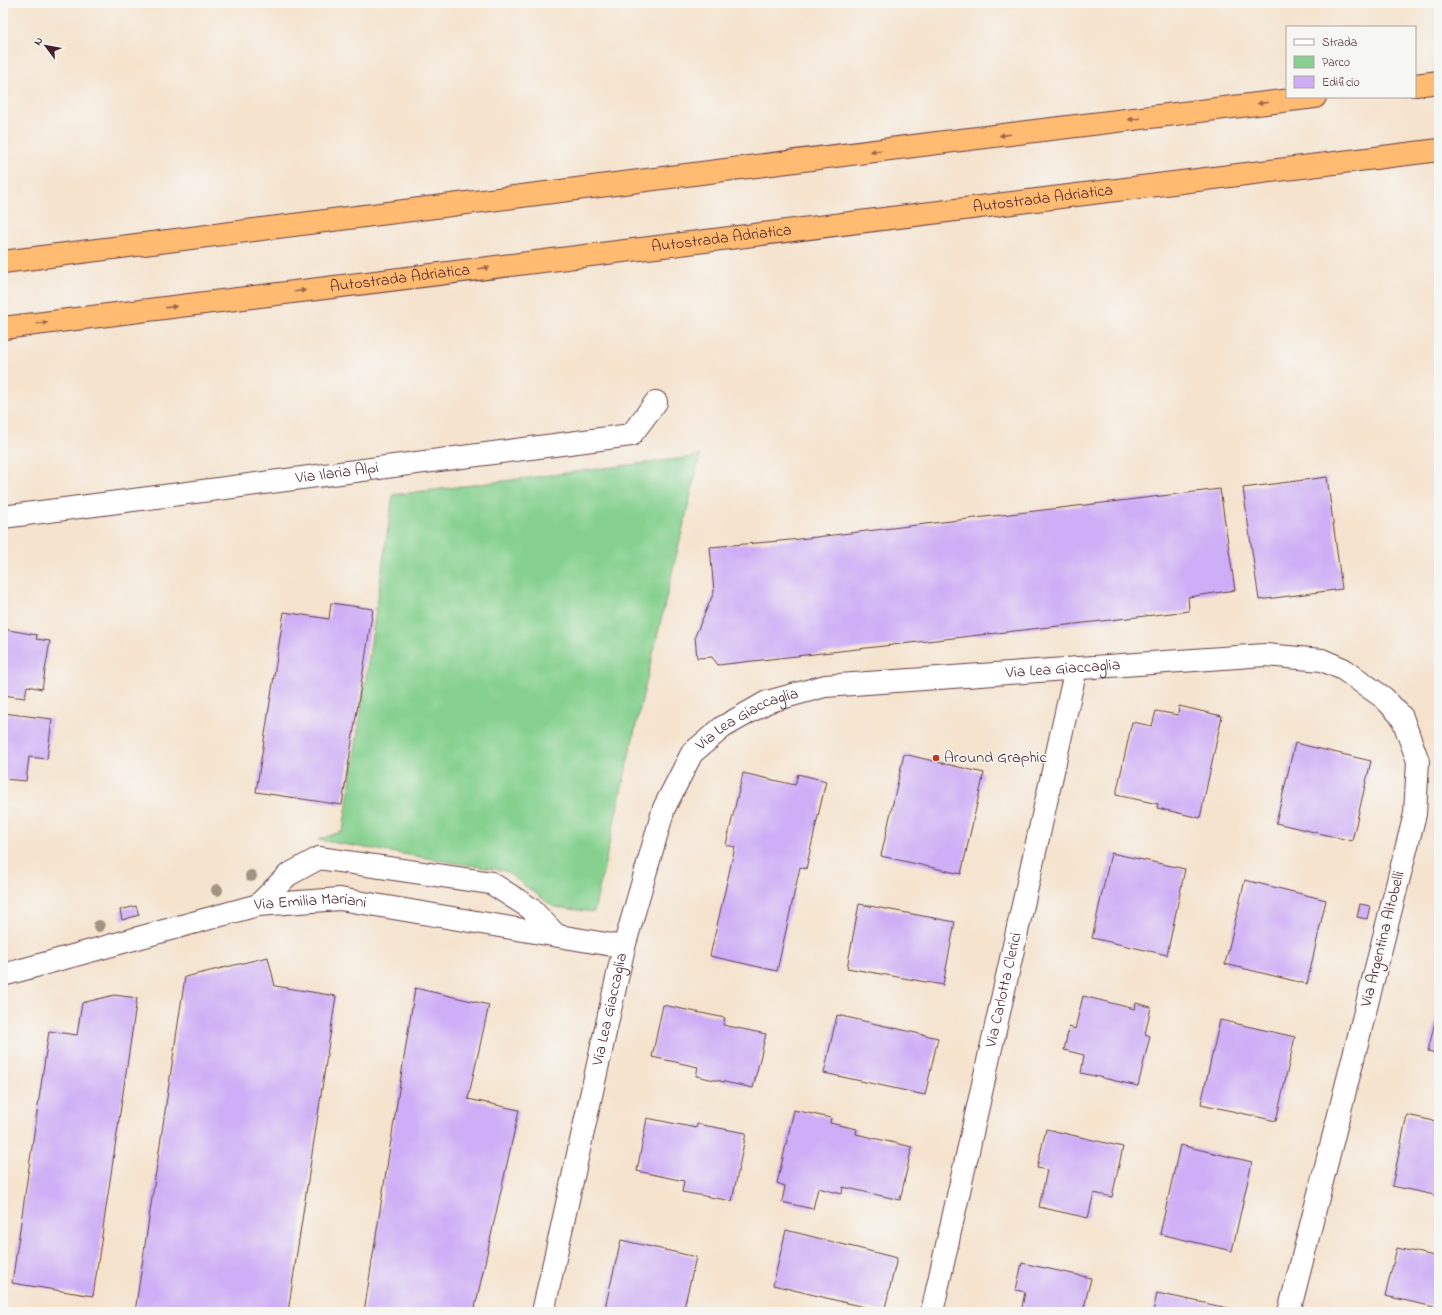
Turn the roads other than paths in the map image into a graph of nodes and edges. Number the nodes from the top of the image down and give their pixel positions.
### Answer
1 (1439, 82) edge
2 (1416, 85) edge
3 (1307, 98) edge
4 (1439, 150) edge
5 (3, 262) edge
6 (3, 328) edge
7 (656, 402) dead end
8 (3, 517) edge
9 (1265, 655) joint
10 (1076, 668) junction
11 (258, 905) junction
12 (556, 935) junction
13 (624, 947) junction
14 (3, 975) edge
15 (543, 1312) edge
16 (932, 1312) edge
17 (1289, 1312) edge

1 - 2 highway
3 -> 5 highway
6 -> 4 highway, Autostrada Adriatica
7 - 8 street, Via Ilaria Alpi
9 - 10 street, Via Lea Giaccaglia
9 - 17 street, Via Argentina Altobelli
10 - 13 street, Via Lea Giaccaglia
10 - 16 street, Via Carlotta Clerici
11 - 12 street, Via Emilia Mariani
11 - 12 street
11 - 14 street, Via Emilia Mariani
12 - 13 street, Via Emilia Mariani
13 - 15 street, Via Lea Giaccaglia

